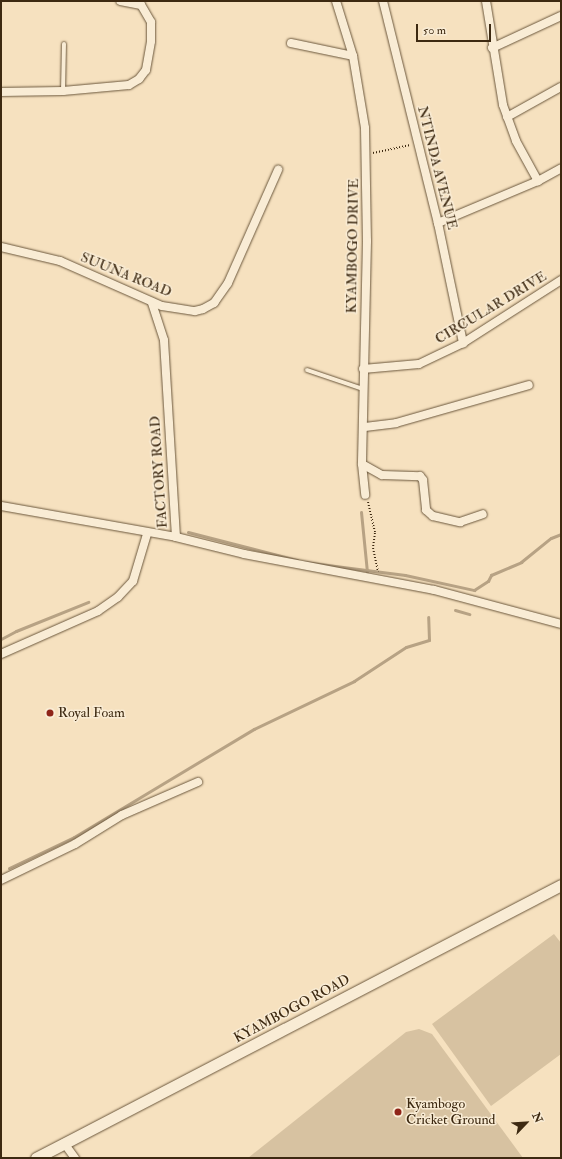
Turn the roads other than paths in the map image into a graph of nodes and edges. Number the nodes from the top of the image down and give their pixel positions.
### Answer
1 (120, 1) edge
2 (336, 1) edge
3 (383, 1) edge
4 (486, 1) edge
5 (561, 16) edge
6 (291, 43) dead end
7 (64, 44) dead end
8 (492, 48) junction
9 (353, 56) junction
10 (561, 87) edge
11 (63, 91) junction
12 (1, 92) edge
13 (507, 117) junction
14 (561, 168) edge
15 (278, 170) dead end
16 (538, 181) junction
17 (438, 223) junction
18 (1, 247) edge
19 (561, 280) edge
20 (152, 302) junction
21 (463, 343) junction
22 (363, 369) junction
23 (306, 370) dead end
24 (529, 385) dead end
25 (363, 389) junction
26 (365, 427) junction
27 (362, 464) junction
28 (365, 495) road end
29 (1, 506) edge
30 (483, 514) dead end
31 (147, 534) junction
32 (176, 537) junction
33 (561, 624) edge
34 (1, 654) edge
35 (198, 782) dead end
36 (1, 880) edge
37 (561, 885) edge
38 (64, 1143) junction
39 (36, 1158) edge
40 (75, 1158) edge

1 - 11 street
2 - 9 street, KYAMBOGO DRIVE
3 - 17 street, NTINDA AVENUE
4 - 8 street
5 - 8 street
6 - 9 street
7 - 11 lane
8 - 13 street
9 - 22 street, KYAMBOGO DRIVE
10 - 13 street
11 - 12 street
13 - 16 street
14 - 16 street
15 - 20 street, SUUNA ROAD
16 - 17 street
17 - 21 street, NTINDA AVENUE
18 - 20 street, SUUNA ROAD
19 - 21 street, CIRCULAR DRIVE
20 - 32 street, FACTORY ROAD
21 - 22 street, CIRCULAR DRIVE
22 - 25 street, KYAMBOGO DRIVE
23 - 25 lane
24 - 26 street
25 - 26 street, KYAMBOGO DRIVE
26 - 27 street, KYAMBOGO DRIVE
27 - 28 street, KYAMBOGO DRIVE
27 - 30 street
29 - 31 street, FACTORY ROAD
31 - 32 street, FACTORY ROAD
31 - 34 street
32 - 33 street
35 - 36 street
37 - 38 street, KYAMBOGO ROAD
38 - 39 street, KYAMBOGO ROAD
38 - 40 street

